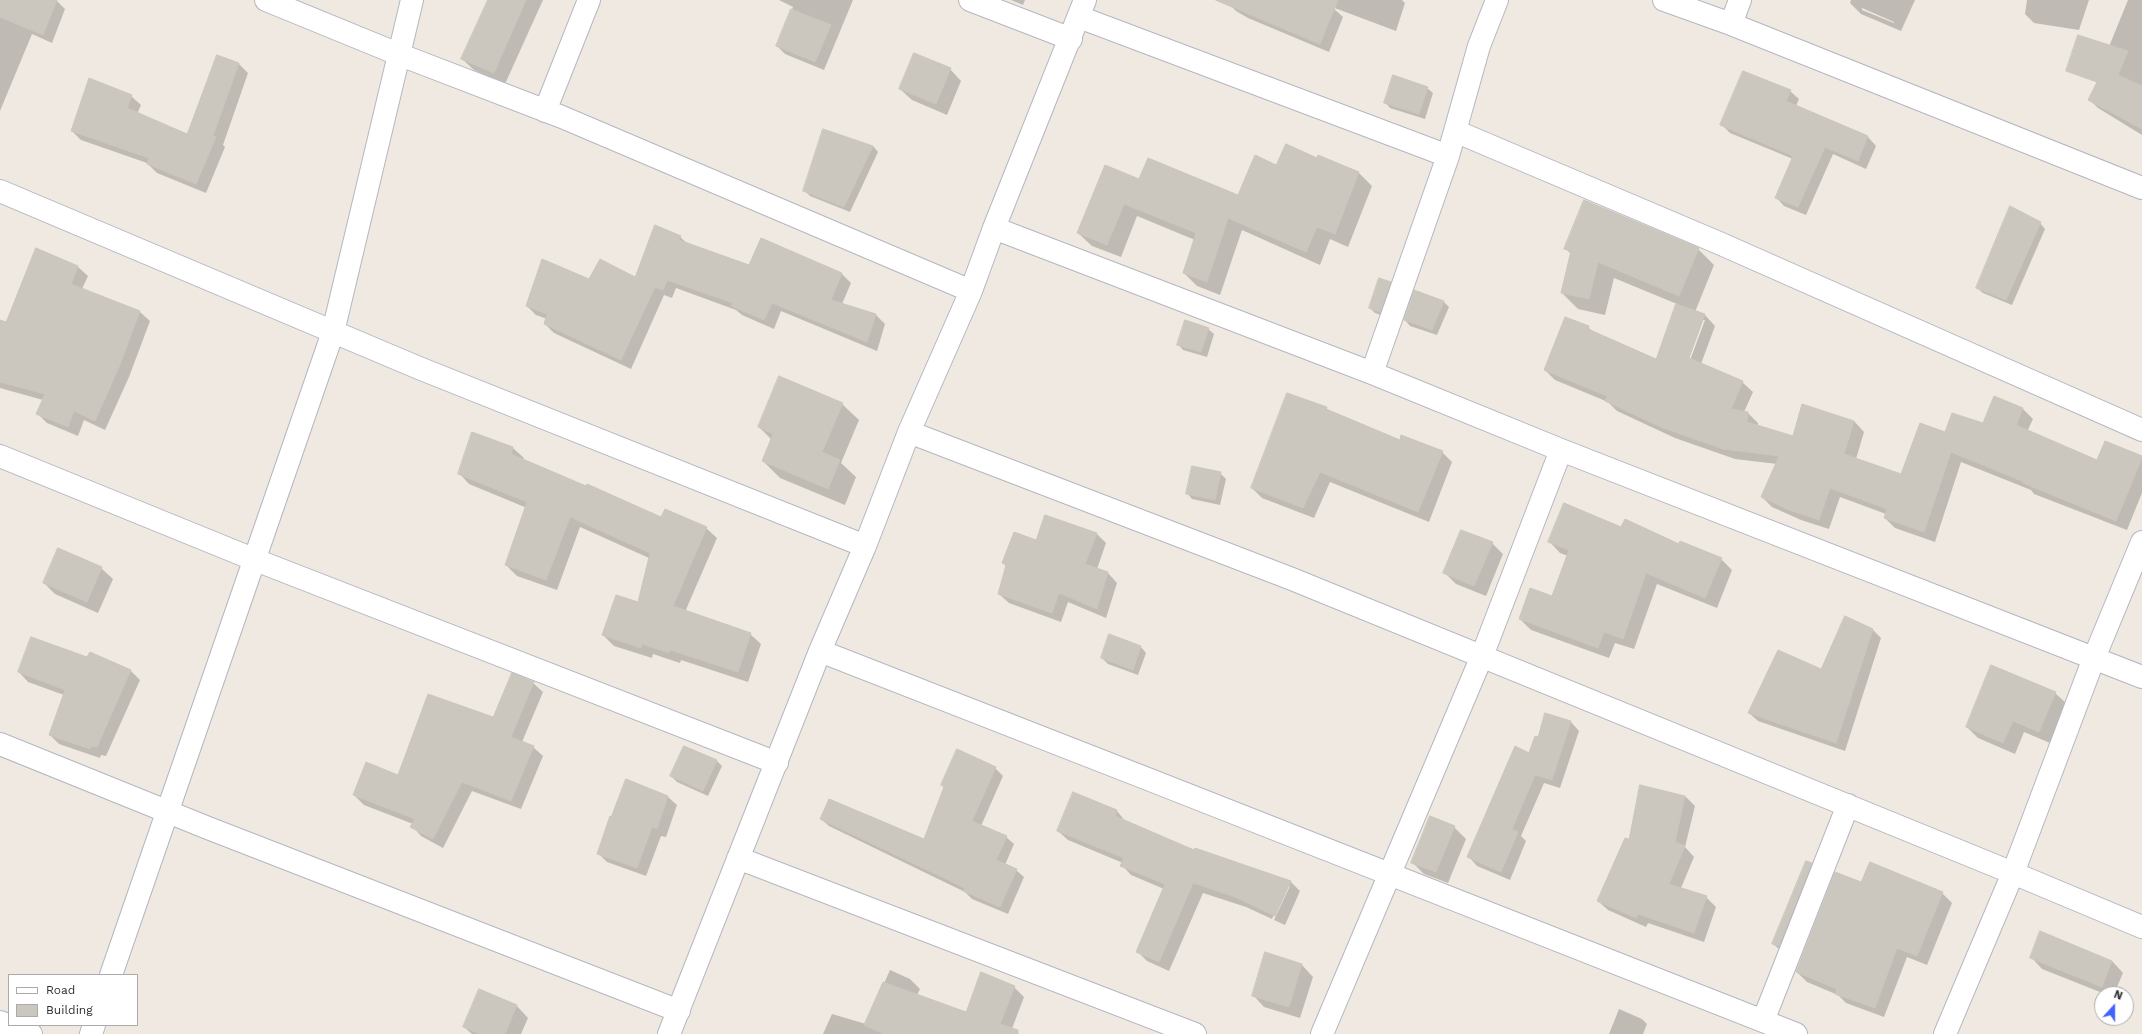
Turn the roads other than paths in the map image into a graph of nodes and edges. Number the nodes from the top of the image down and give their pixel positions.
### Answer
1 (266, 0) edge
2 (412, 0) edge
3 (589, 0) edge
4 (970, 0) edge
5 (1497, 0) edge
6 (1664, 0) edge
7 (1740, 0) edge
8 (1082, 8) edge
9 (1731, 24) junction
10 (1071, 39) junction
11 (398, 54) junction
12 (545, 111) junction
13 (1455, 131) junction
14 (1448, 156) junction
15 (2142, 188) edge
16 (0, 191) edge
17 (994, 228) junction
18 (971, 291) junction
19 (332, 332) junction
20 (1372, 373) junction
21 (2142, 430) edge
22 (909, 432) junction
23 (1561, 450) junction
24 (0, 456) edge
25 (2142, 542) edge
26 (865, 546) junction
27 (253, 559) junction
28 (820, 651) junction
29 (1482, 656) junction
30 (2094, 658) junction
31 (2142, 677) edge
32 (0, 744) edge
33 (777, 763) junction
34 (1848, 805) junction
35 (167, 812) junction
36 (738, 858) junction
37 (2013, 873) junction
38 (1390, 876) junction
39 (2142, 927) edge
40 (111, 974) edge
41 (679, 1011) junction
42 (1763, 1021) junction
43 (10, 1026) edge
44 (31, 1034) edge
45 (669, 1034) edge
46 (1195, 1034) edge
47 (1322, 1034) edge
48 (1796, 1034) edge
49 (1945, 1034) edge

1 - 11 street
2 - 11 street
3 - 12 street
4 - 10 street
5 - 13 street
6 - 9 street
7 - 9 street
8 - 10 street
8 - 14 street
9 - 15 street
10 - 17 street
11 - 12 street
11 - 19 street
12 - 18 street
13 - 14 street
13 - 21 street
14 - 20 street
16 - 19 street
17 - 18 street
17 - 20 street
18 - 22 street
19 - 26 street
19 - 27 street
20 - 23 street
22 - 26 street
22 - 29 street
23 - 29 street
23 - 30 street
24 - 27 street
25 - 30 street
26 - 28 street
27 - 33 street
27 - 35 street
28 - 33 street
28 - 38 street
29 - 34 street
29 - 38 street
30 - 31 street
30 - 37 street
32 - 35 street
33 - 36 street
34 - 37 street
34 - 42 street
35 - 40 street
35 - 41 street
36 - 41 street
36 - 46 street
37 - 39 street
37 - 49 street
38 - 42 street
38 - 47 street
41 - 45 street
42 - 48 street
43 - 44 street

